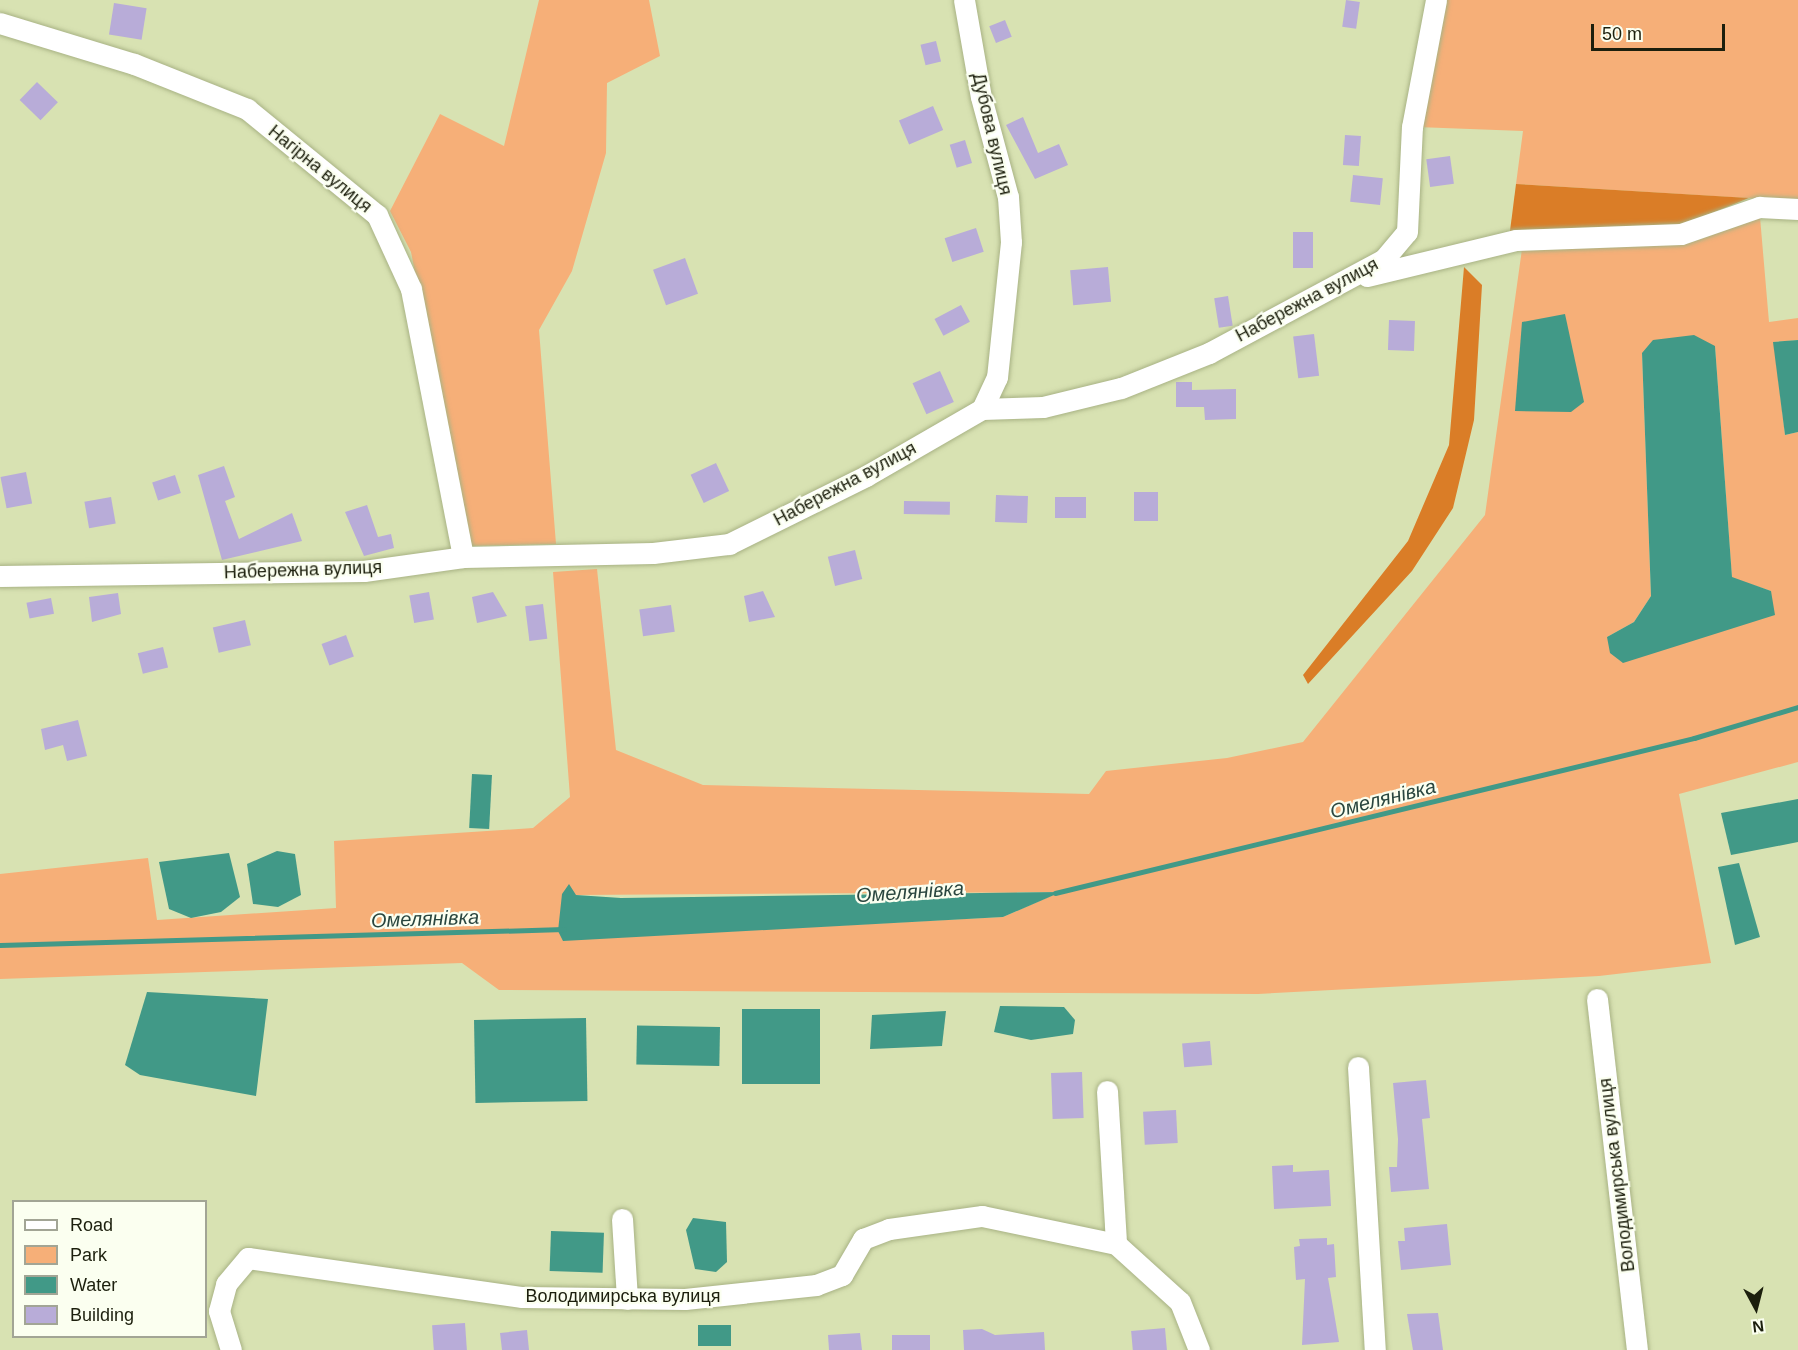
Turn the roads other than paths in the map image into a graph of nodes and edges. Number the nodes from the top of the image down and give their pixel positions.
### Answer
1 (964, 0) edge
2 (1436, 0) edge
3 (0, 23) edge
4 (1798, 209) edge
5 (1346, 281) junction
6 (982, 409) junction
7 (463, 557) junction
8 (0, 576) edge
9 (1597, 999) dead end
10 (1358, 1067) dead end
11 (1107, 1091) dead end
12 (622, 1219) dead end
13 (1116, 1244) junction
14 (627, 1299) junction
15 (231, 1350) edge
16 (1199, 1350) edge
17 (1374, 1350) edge
18 (1637, 1350) edge

1 - 6 street, Дубова вулиця
2 - 5 street, Набережна вулиця
3 - 7 street, Нагірна вулиця
4 - 5 street
5 - 6 street, Набережна вулиця
6 - 7 street, Набережна вулиця
7 - 8 street, Набережна вулиця
9 - 18 street, Володимирська вулиця
10 - 17 street
11 - 13 street
12 - 14 street
13 - 14 street, Володимирська вулиця
13 - 16 street
14 - 15 street, Володимирська вулиця

